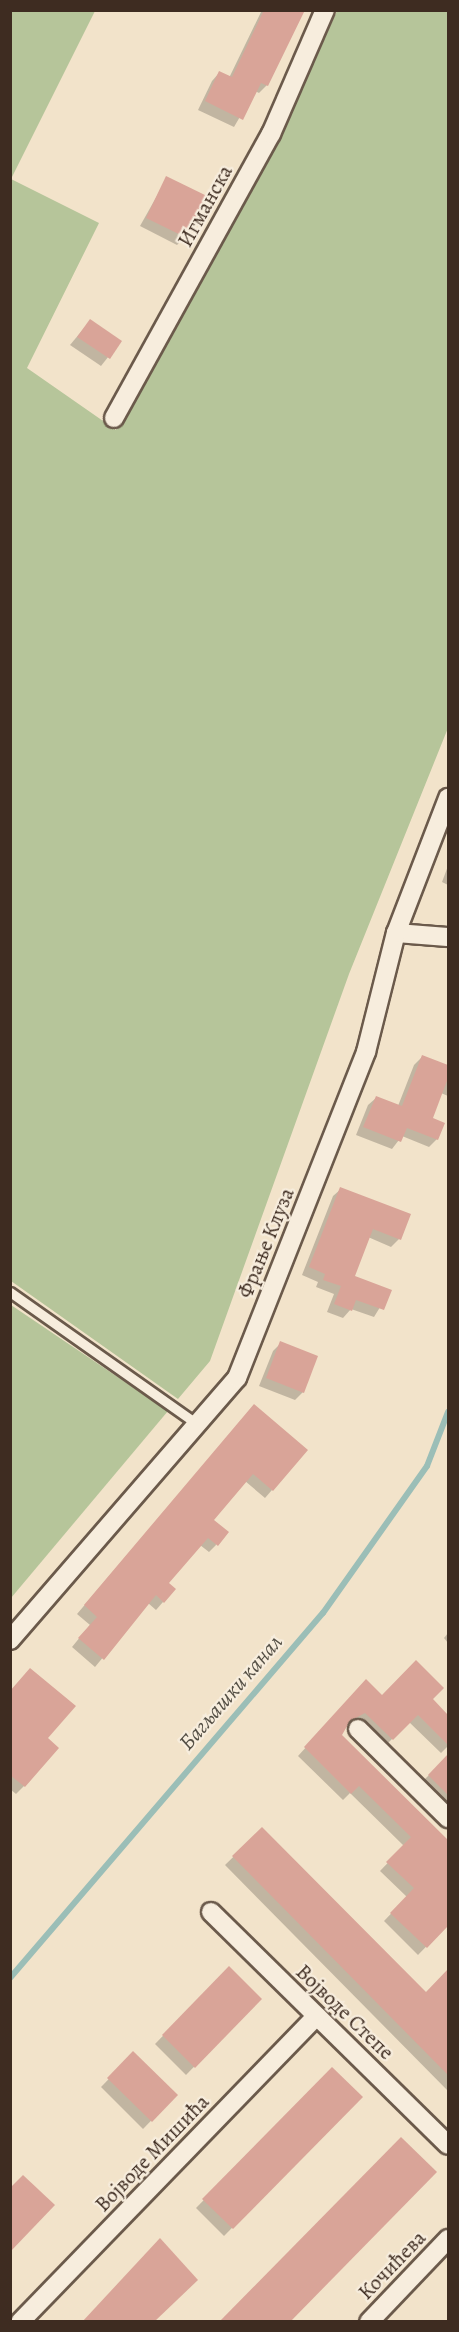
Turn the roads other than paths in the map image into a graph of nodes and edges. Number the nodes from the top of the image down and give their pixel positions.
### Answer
1 (325, 10) edge
2 (114, 418) dead end
3 (448, 798) edge
4 (396, 933) junction
5 (448, 937) edge
6 (10, 1292) edge
7 (197, 1424) junction
8 (10, 1640) edge
9 (358, 1729) dead end
10 (448, 1818) edge
11 (211, 1912) dead end
12 (317, 2016) junction
13 (448, 2145) edge
14 (448, 2240) edge
15 (20, 2322) edge
16 (369, 2322) edge

1 - 2 street, Игманска
3 - 4 street, Фрање Клуза
4 - 5 street
4 - 7 street, Фрање Клуза
6 - 7 lane
7 - 8 street, Фрање Клуза
9 - 10 street
11 - 12 street, Војводе Степе
12 - 13 street, Војводе Степе
12 - 15 street, Војводе Мишића
14 - 16 street, Кочићева

